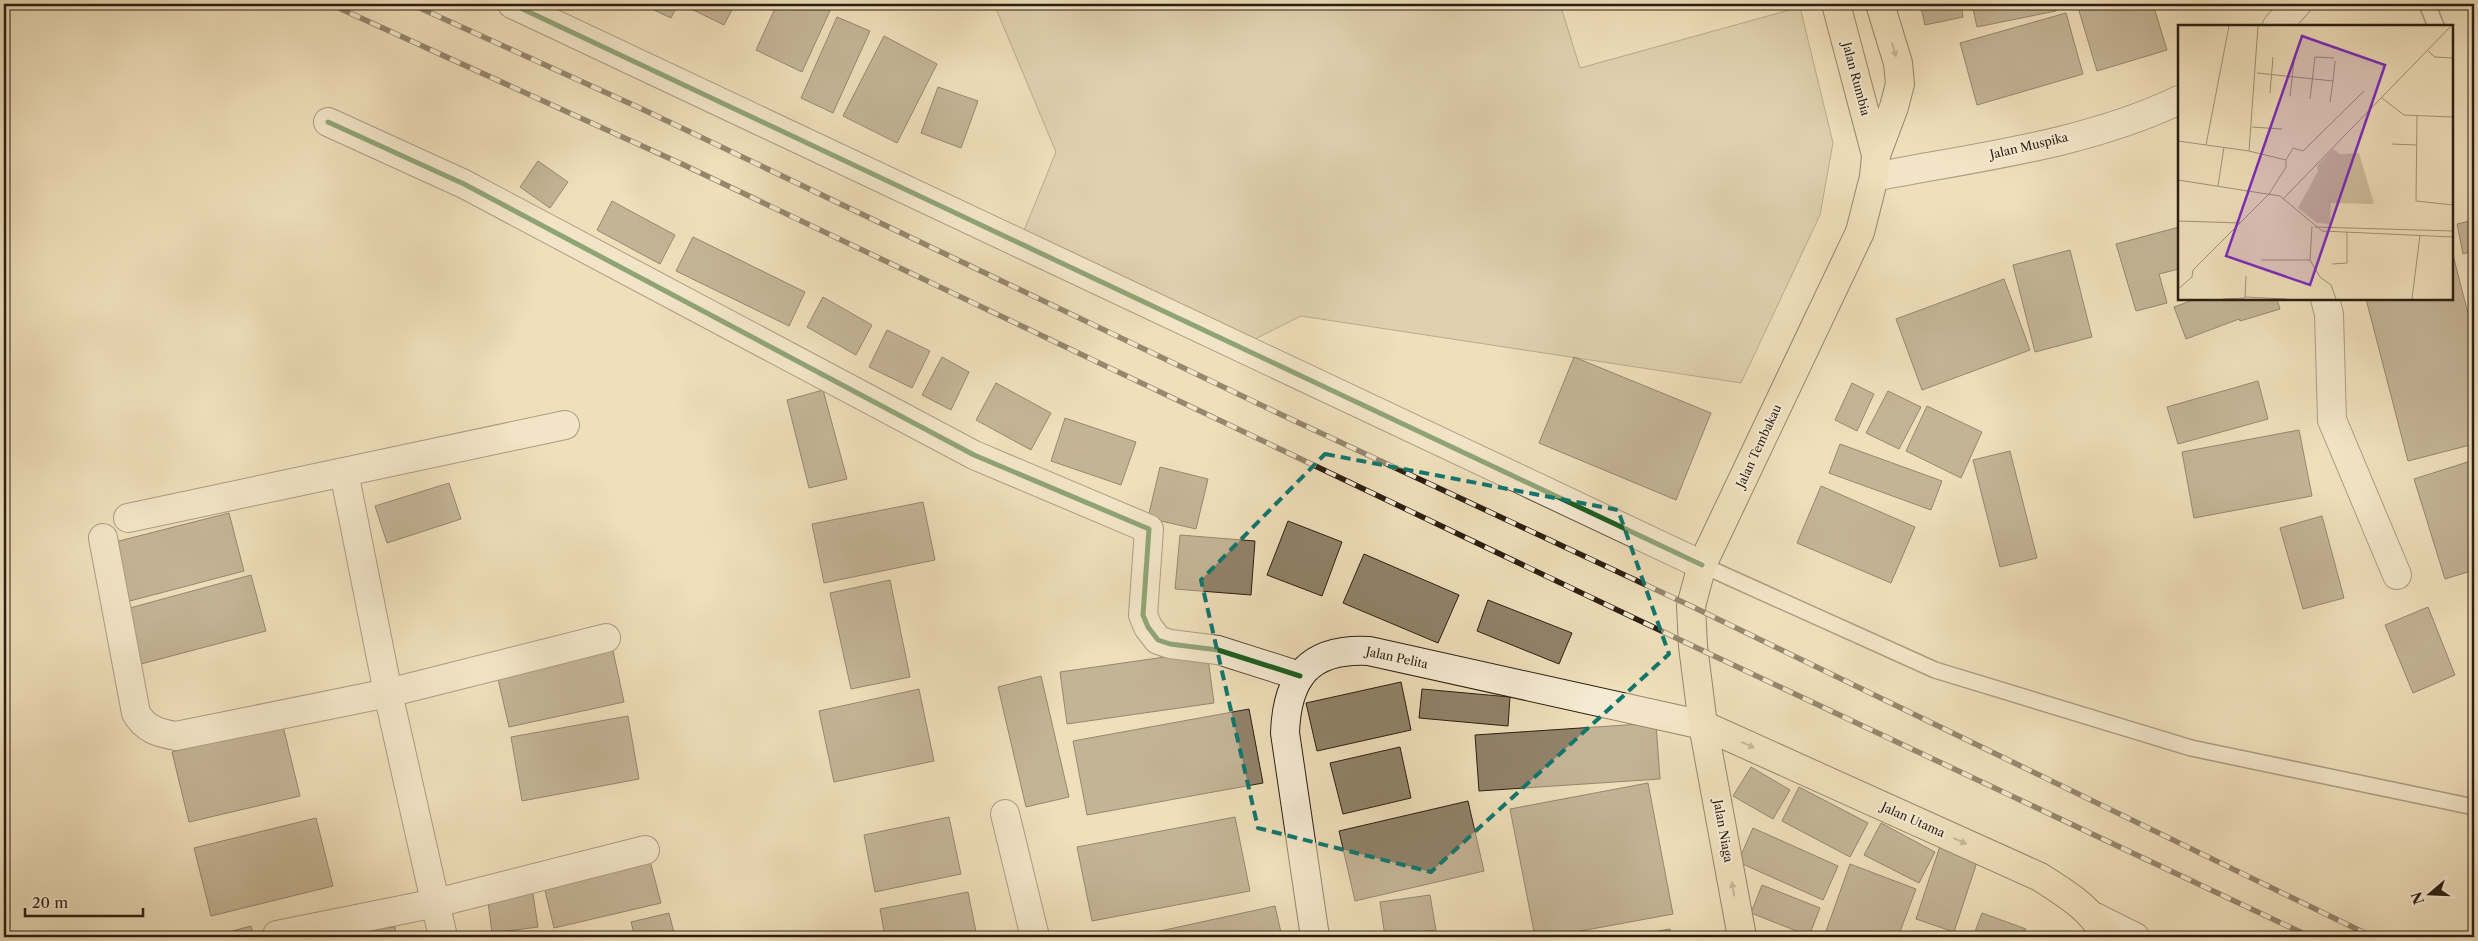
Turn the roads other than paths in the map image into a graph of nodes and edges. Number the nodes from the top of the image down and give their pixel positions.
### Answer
1 (512, 4) edge
2 (1836, 4) edge
3 (1880, 4) edge
4 (2297, 4) edge
5 (2427, 4) edge
6 (2278, 25) edge
7 (2436, 25) edge
8 (2178, 100) edge
9 (328, 122) dead end
10 (1875, 166) junction
11 (2325, 300) edge
12 (564, 425) dead end
13 (344, 472) junction
14 (128, 518) dead end
15 (103, 538) dead end
16 (1702, 565) junction
17 (2397, 575) dead end
18 (606, 638) dead end
19 (1300, 676) junction
20 (388, 693) junction
21 (1703, 725) junction
22 (2474, 807) edge
23 (1005, 814) dead end
24 (645, 850) dead end
25 (436, 903) junction
26 (2101, 927) edge
27 (277, 935) dead end
28 (443, 937) edge
29 (1035, 937) edge
30 (1315, 937) edge
31 (1742, 937) edge
32 (2135, 937) edge

1 - 16 street
2 - 10 main road, Jalan Rumbia
3 -> 10 main road, Jalan Rumbia
4 - 6 street
5 - 7 lane
8 - 10 street, Jalan Muspika
9 - 19 street
10 - 16 main road, Jalan Tembakau
11 - 17 street
12 - 13 street
13 - 14 street
13 - 20 street
15 - 20 street
16 - 21 main road, Jalan Tembakau
16 - 22 lane
18 - 20 street
19 - 21 street, Jalan Pelita
19 - 30 street, Jalan Pelita
20 - 25 street
21 -> 26 main road, Jalan Utama
31 -> 21 main road, Jalan Niaga
23 - 29 street
24 - 25 street
25 - 27 street
25 - 28 street
26 - 32 street

